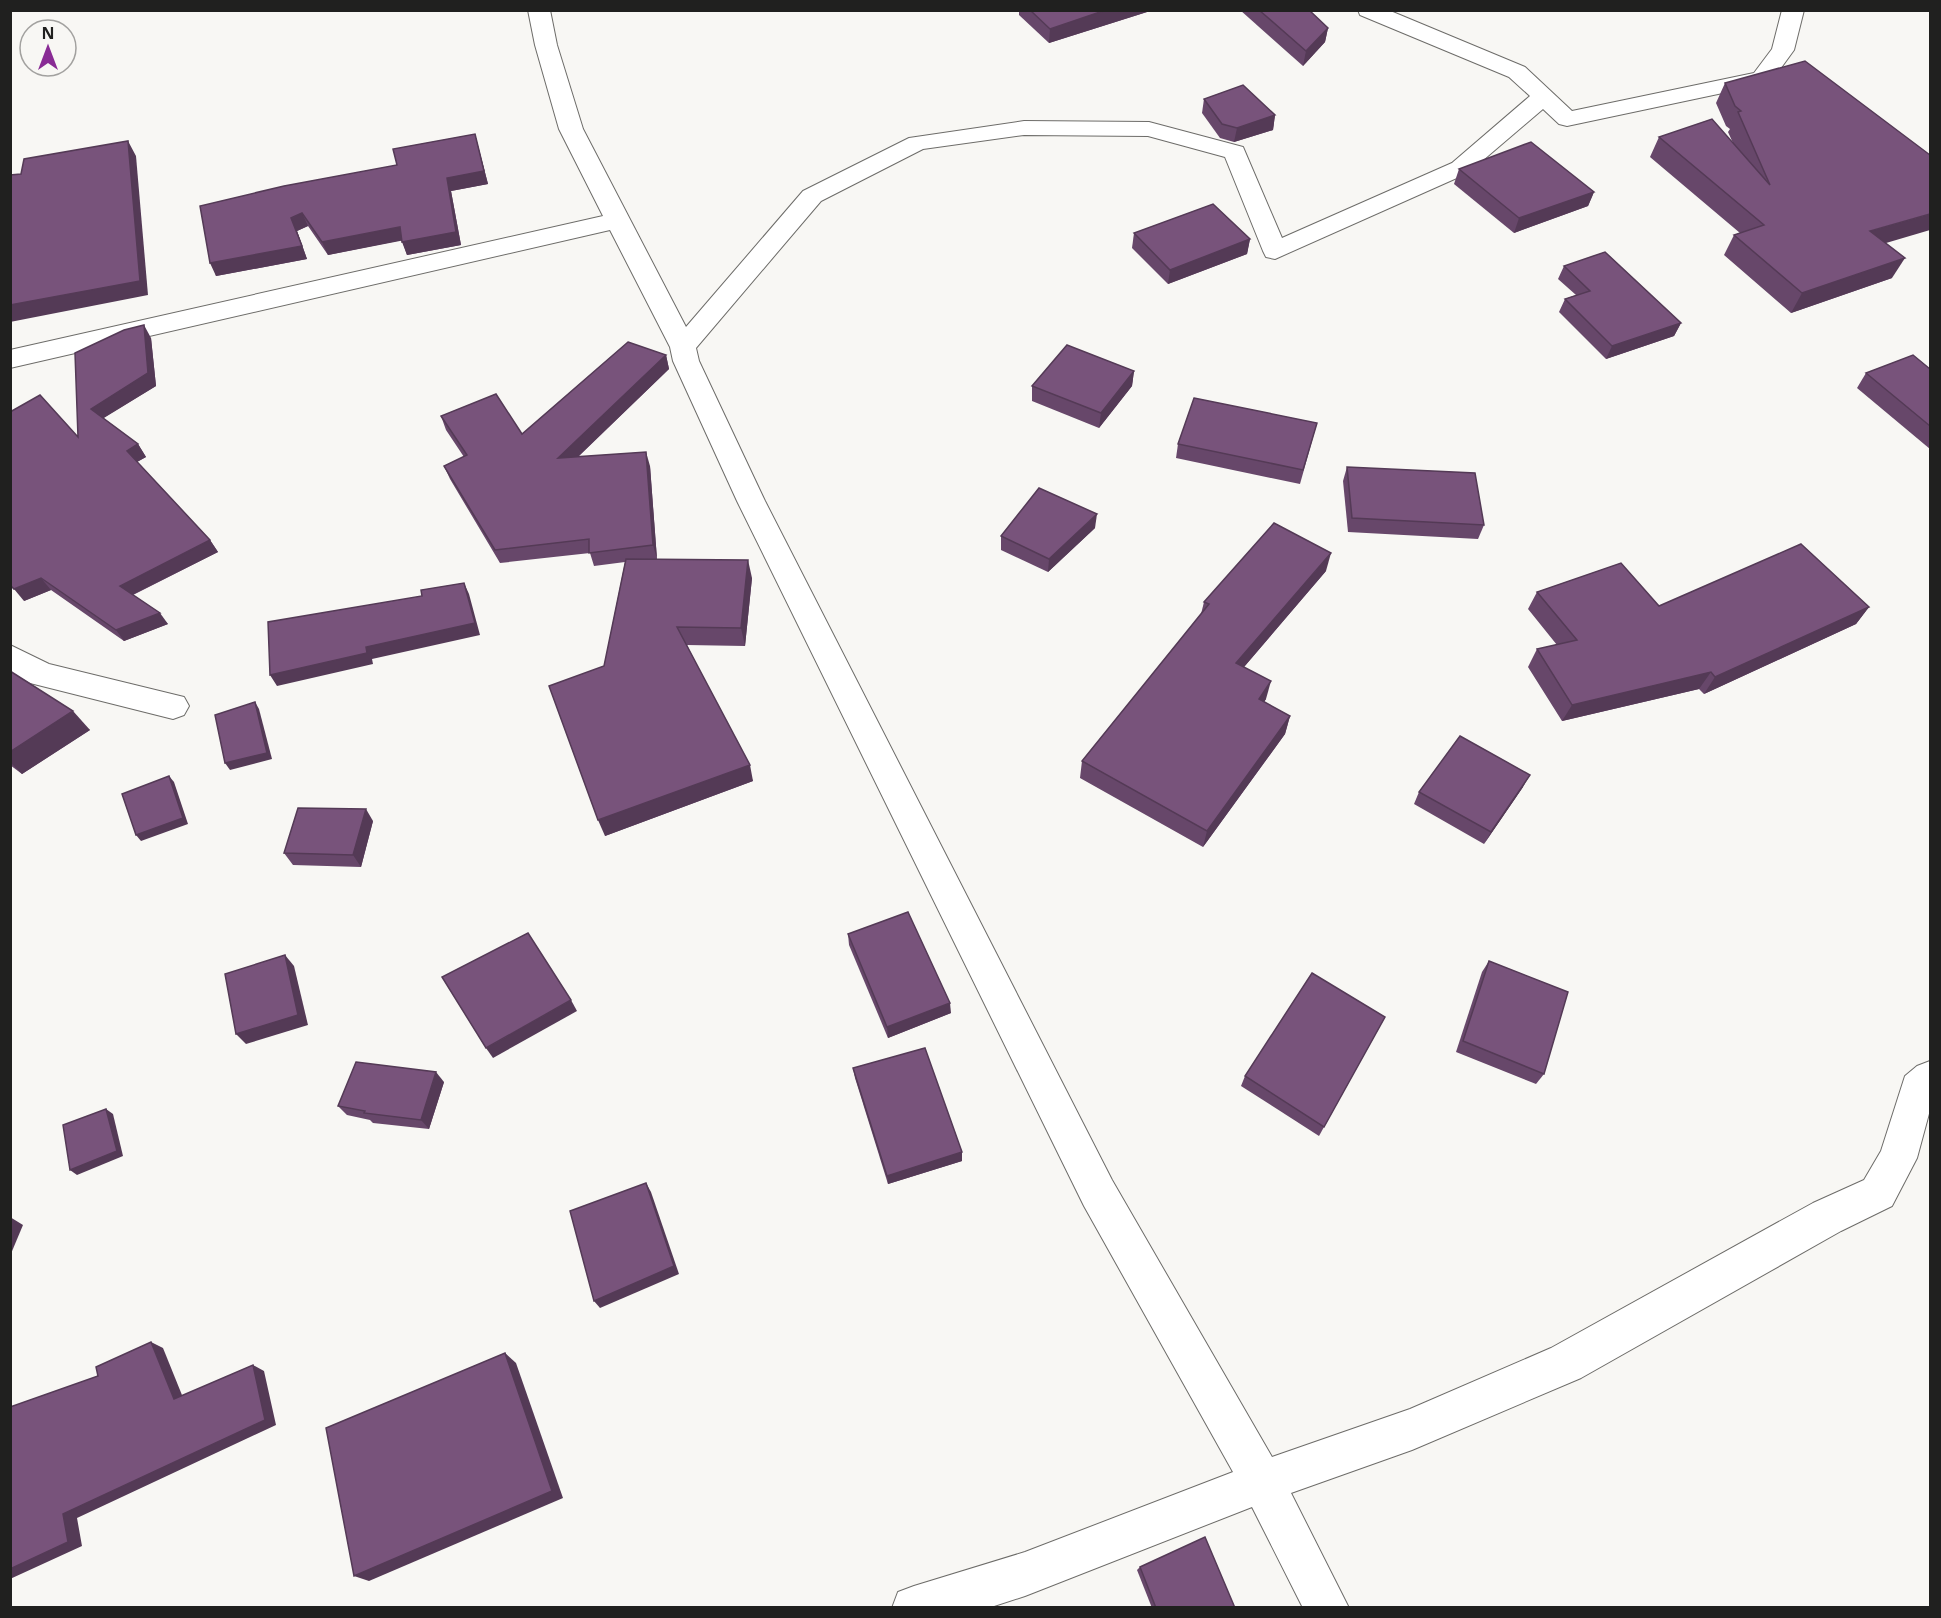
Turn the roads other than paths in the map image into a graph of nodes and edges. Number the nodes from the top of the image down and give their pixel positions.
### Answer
1 (539, 10) edge
2 (1368, 10) edge
3 (1792, 10) edge
4 (1543, 97) junction
5 (619, 220) junction
6 (683, 346) junction
7 (10, 359) edge
8 (10, 657) edge
9 (173, 705) dead end
10 (1930, 1078) edge
11 (1262, 1482) junction
12 (914, 1608) edge
13 (1327, 1608) edge

1 - 5 street
2 - 4 street
3 - 4 street
4 - 6 street
5 - 6 street
5 - 7 street
6 - 11 street
8 - 9 street
10 - 11 street
11 - 12 street
11 - 13 street

